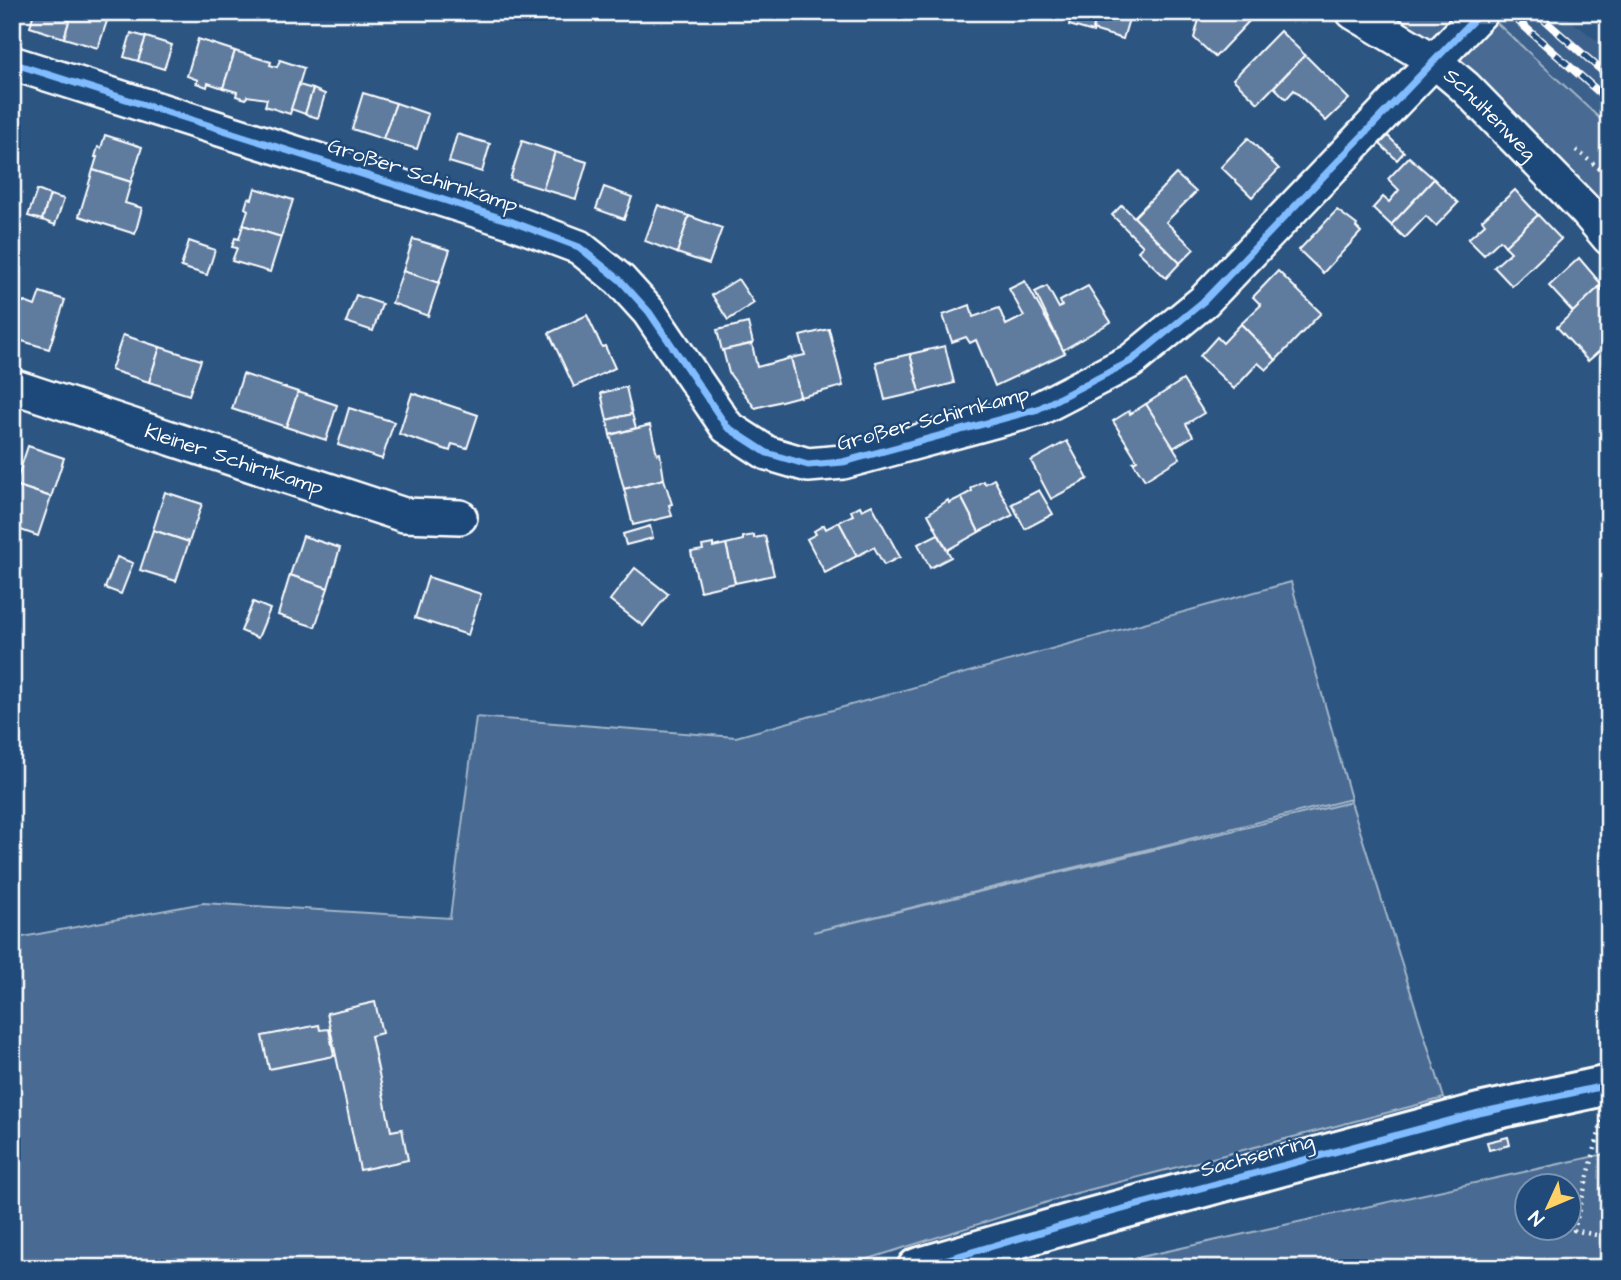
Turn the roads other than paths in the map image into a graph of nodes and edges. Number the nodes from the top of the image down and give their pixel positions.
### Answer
1 (1353, 12) edge
2 (1481, 12) edge
3 (1433, 60) junction
4 (12, 63) edge
5 (1609, 238) edge
6 (12, 386) edge
7 (460, 517) dead end
8 (1607, 1085) edge
9 (917, 1268) edge

1 - 3 street, Schultenweg
2 - 3 street, Großer Schirnkamp
3 - 4 street, Großer Schirnkamp
3 - 5 street, Schultenweg
6 - 7 street, Kleiner Schirnkamp
8 - 9 street, Sachsenring

